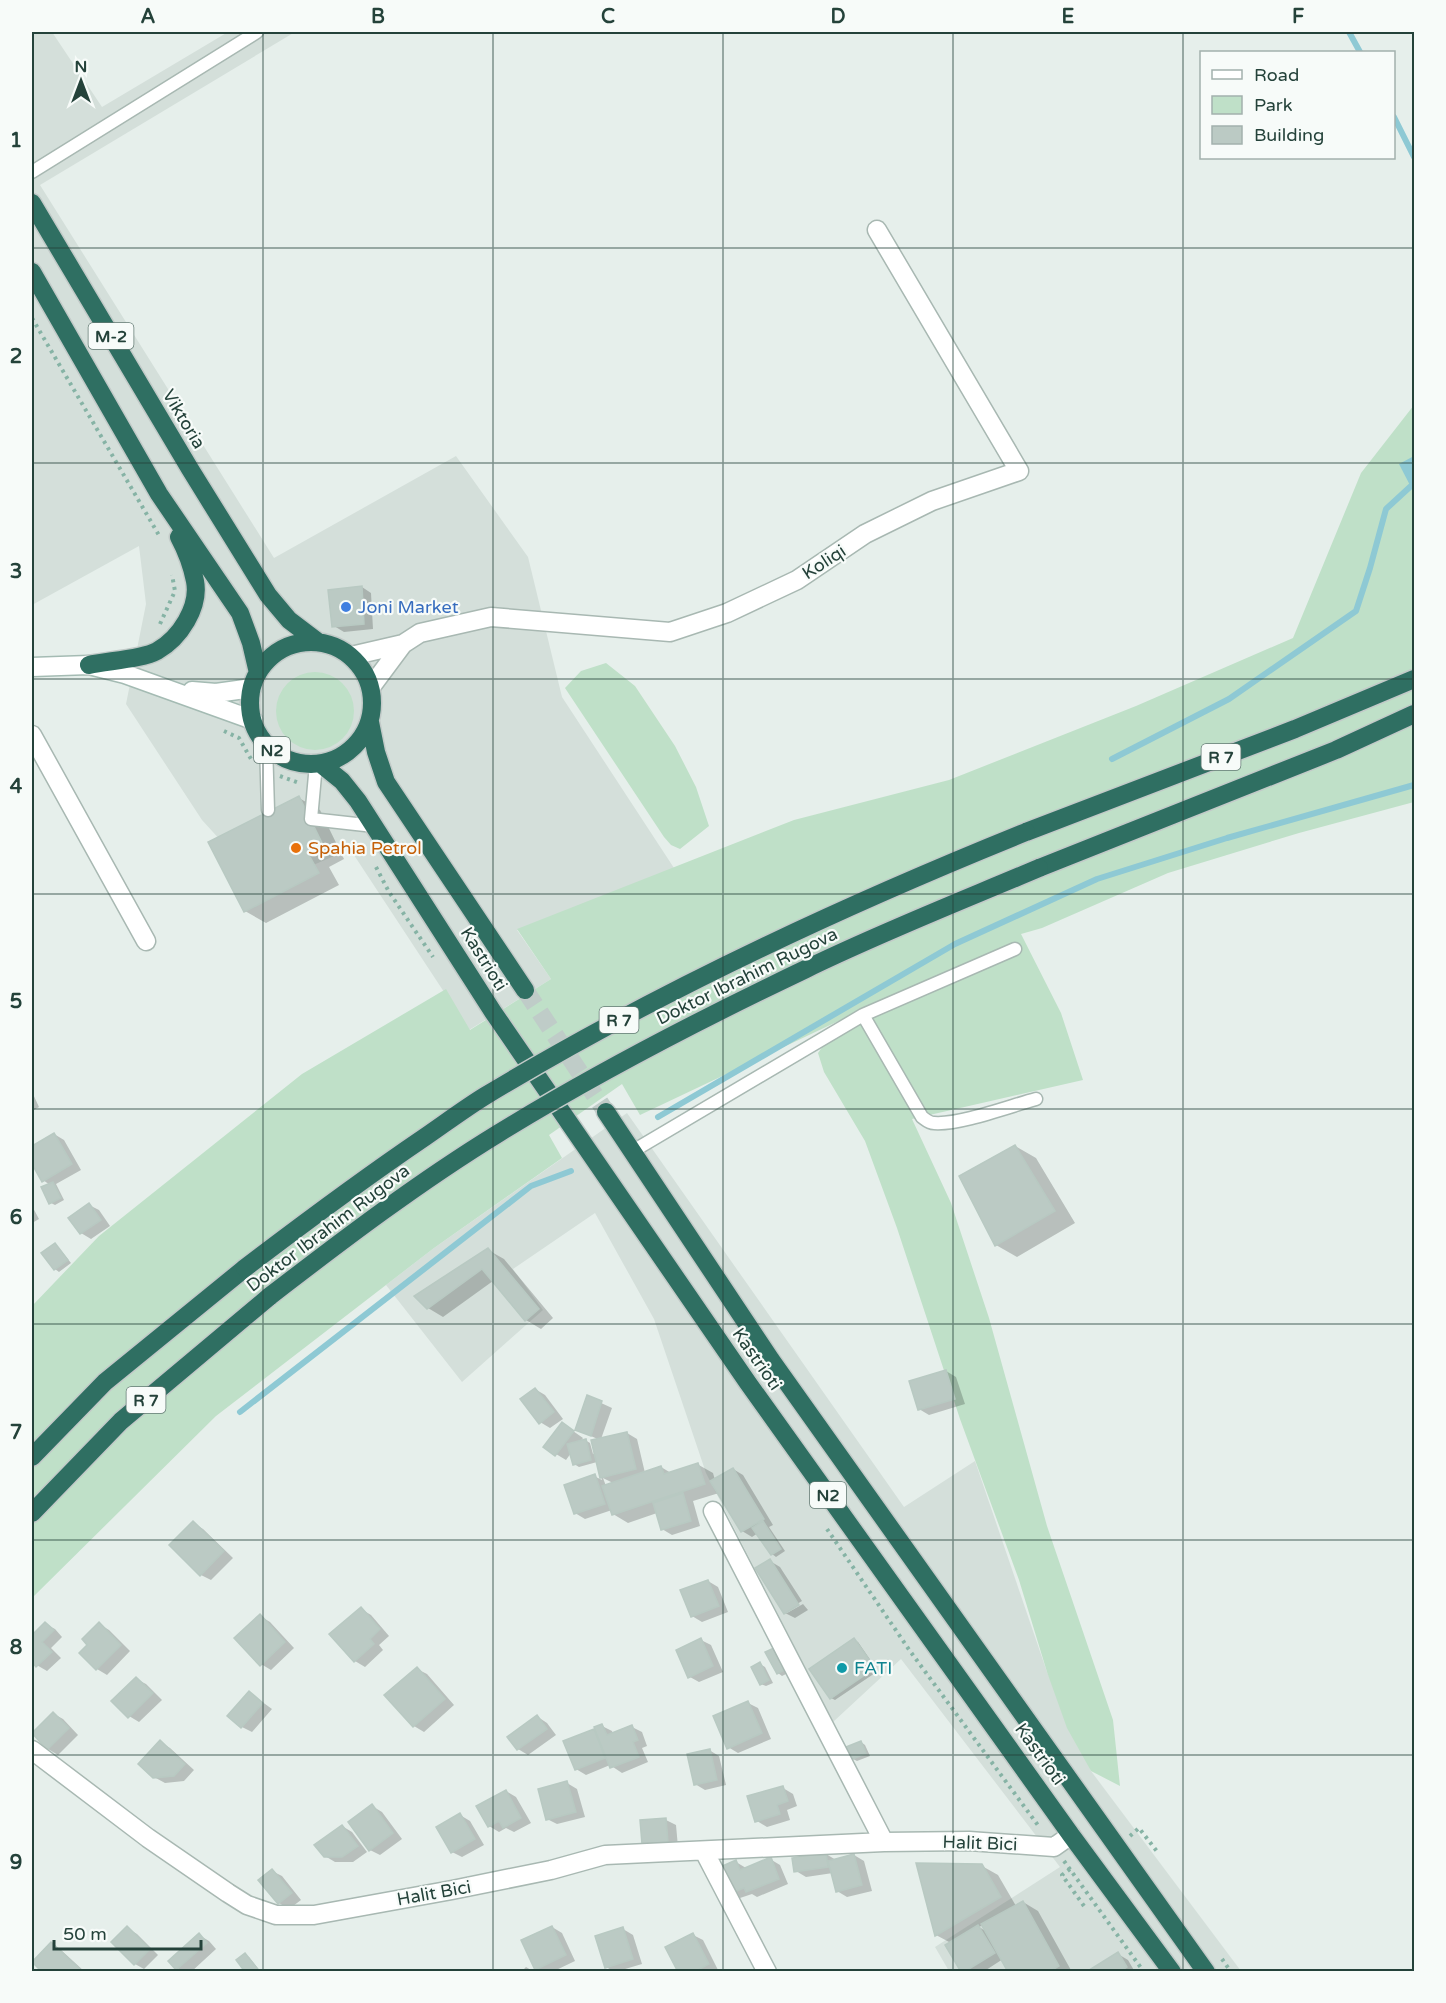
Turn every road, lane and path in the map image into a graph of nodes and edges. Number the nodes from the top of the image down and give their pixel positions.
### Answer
1 (257, 32) edge
2 (32, 172) edge
3 (32, 203) edge
4 (878, 230) dead end
5 (32, 272) edge
6 (32, 318) edge
7 (144, 466) joint
8 (159, 494) junction
9 (162, 541) dead end
10 (172, 571) dead end
11 (157, 631) dead end
12 (318, 642) junction
13 (403, 644) junction
14 (351, 656) junction
15 (89, 664) junction
16 (32, 667) edge
17 (1414, 679) edge
18 (255, 681) junction
19 (371, 687) junction
20 (172, 690) junction
21 (1414, 714) edge
22 (253, 720) junction
23 (370, 722) junction
24 (218, 729) dead end
25 (32, 735) edge
26 (266, 744) junction
27 (318, 764) junction
28 (267, 769) junction
29 (314, 789) junction
30 (268, 810) dead end
31 (374, 826) junction
32 (373, 862) dead end
33 (146, 941) dead end
34 (1015, 949) dead end
35 (435, 960) dead end
36 (525, 990) tunnel mouth
37 (863, 1015) junction
38 (1036, 1099) dead end
39 (606, 1112) tunnel mouth
40 (633, 1151) junction
41 (32, 1457) edge
42 (713, 1511) dead end
43 (32, 1513) edge
44 (822, 1522) dead end
45 (32, 1750) edge
46 (1071, 1835) junction
47 (1129, 1836) dead end
48 (885, 1842) junction
49 (1053, 1846) junction
50 (704, 1851) junction
51 (1159, 1854) dead end
52 (1070, 1869) junction
53 (1084, 1906) dead end
54 (767, 1971) edge
55 (1144, 1971) edge
56 (1172, 1971) edge
57 (1206, 1971) edge

1 - 2 lane
3 - 12 highway, Viktoria / M-2
4 - 13 street, Koliqi
5 - 7 highway, M-2
6 - 9 path
7 - 8 highway, N2
8 - 15 highway
8 - 18 highway, N2
10 - 11 path
12 - 14 highway
12 - 18 highway
13 - 14 street, Koliqi
13 - 19 street
14 - 19 highway
15 - 16 street
15 - 20 street
17 - 41 highway, Doktor Ibrahim Rugova / R 7, bridge
18 - 20 street
18 - 22 highway, N2
19 - 23 highway
20 - 22 street
21 - 43 highway, Doktor Ibrahim Rugova / R 7, bridge
22 - 26 highway, N2
23 - 27 highway
23 - 36 highway, Kastrioti
24 - 28 path
25 - 33 street
26 - 27 highway, N2
26 - 28 lane
27 - 29 lane
27 - 31 highway, Kastrioti / N2
28 - 29 path
28 - 30 lane
29 - 31 lane
31 - 46 highway, Kastrioti / N2
32 - 35 path
34 - 37 lane
37 - 38 lane
37 - 40 lane
39 - 40 highway, Kastrioti / N2
40 - 57 highway, Kastrioti / N2
42 - 48 street
44 - 49 path
45 - 50 street, Halit Bici
46 - 49 street
46 - 56 highway, Kastrioti / N2
47 - 51 path
48 - 49 street, Halit Bici
48 - 50 street, Halit Bici
49 - 52 path
50 - 54 street
52 - 53 path
52 - 55 path

